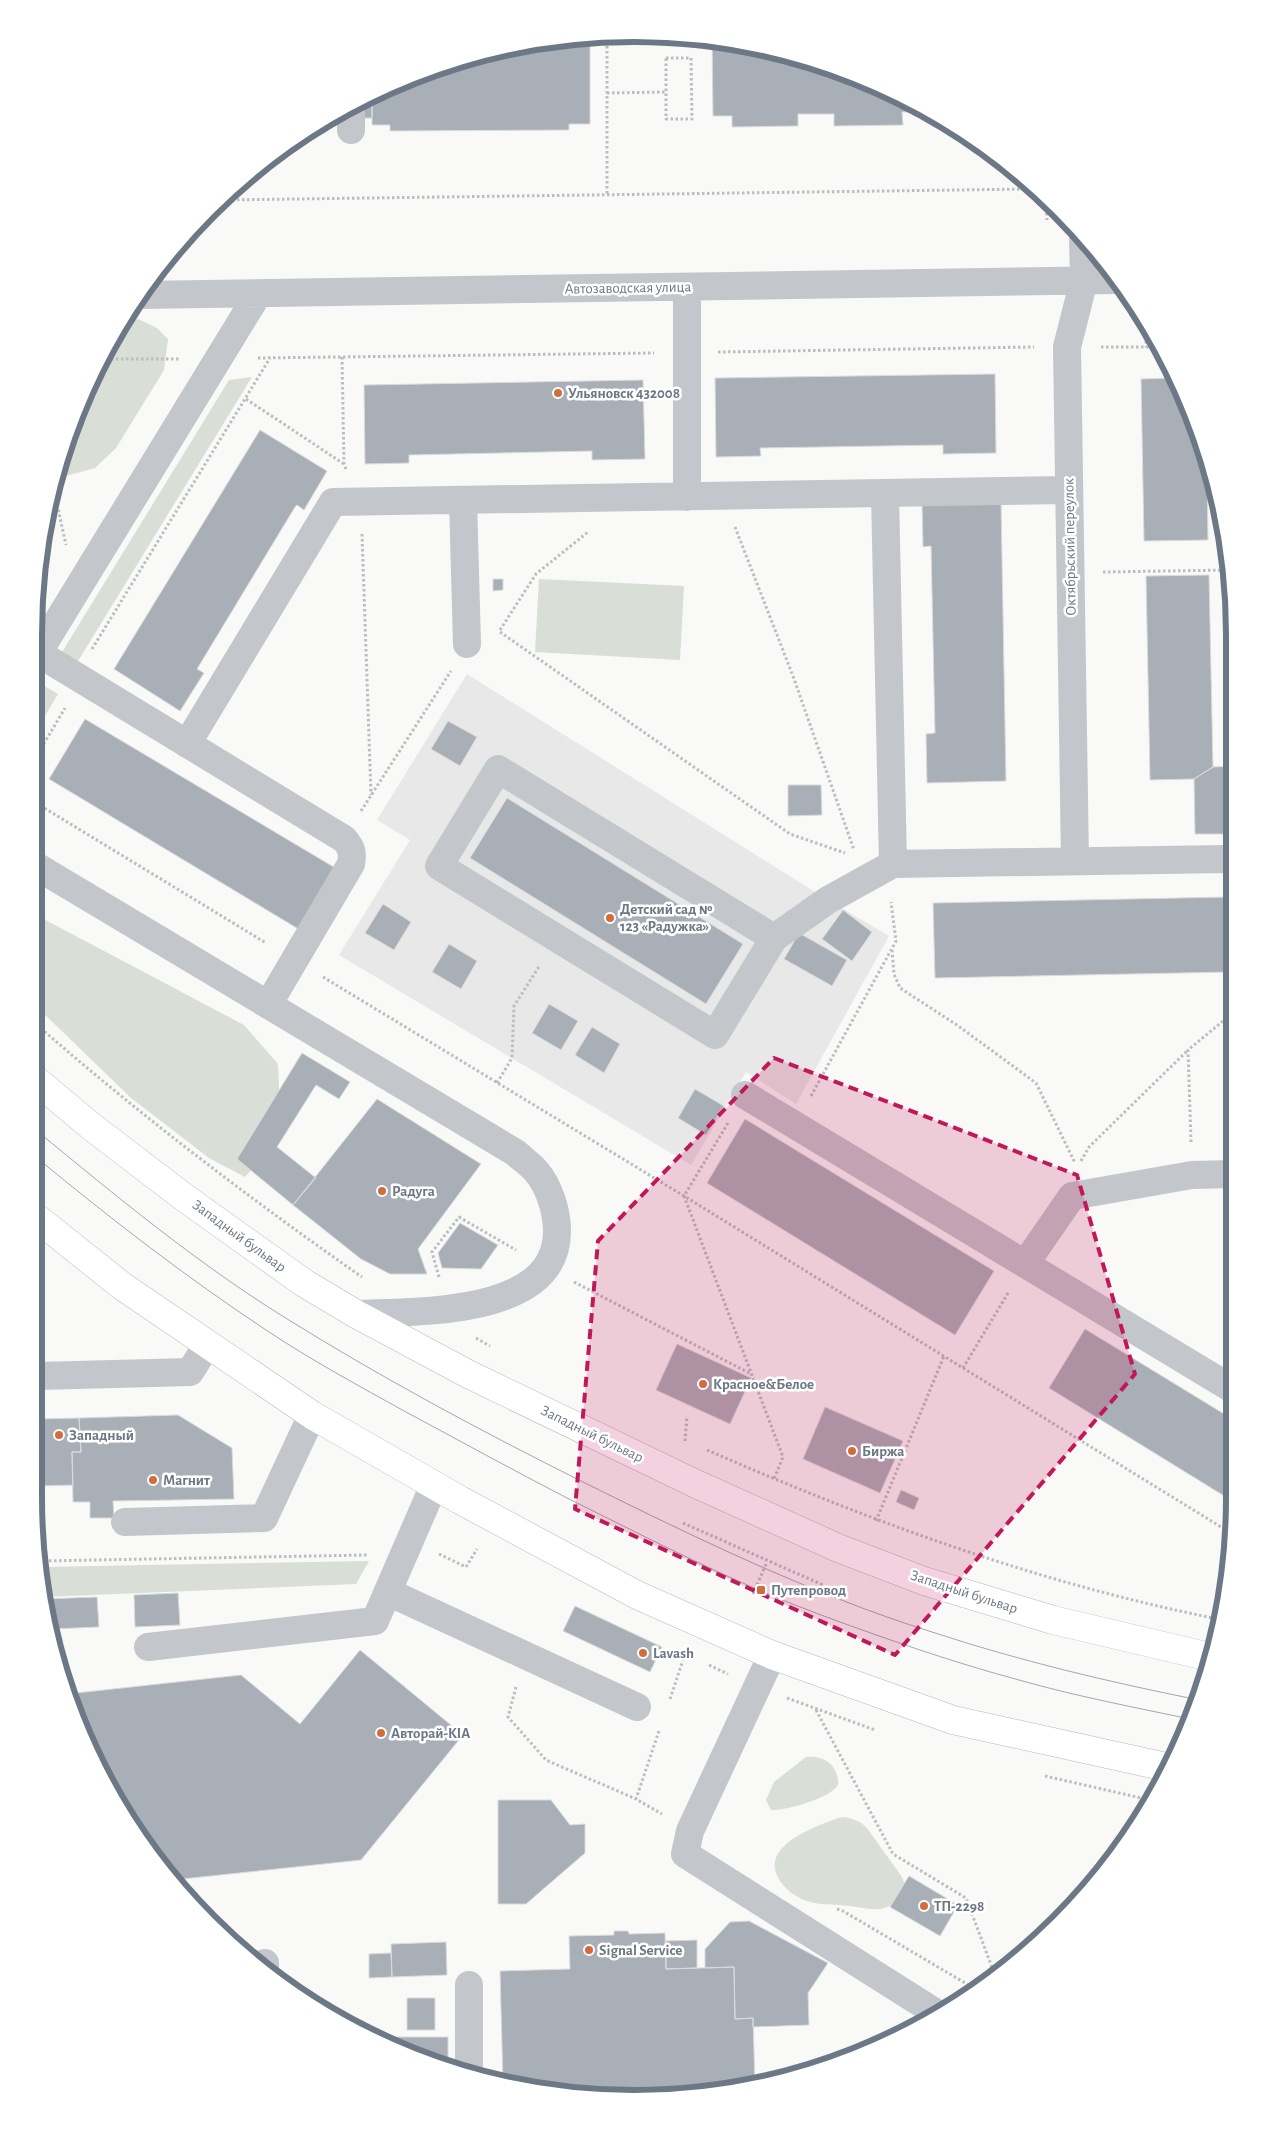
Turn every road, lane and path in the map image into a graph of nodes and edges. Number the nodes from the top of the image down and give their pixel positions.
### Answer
1 (607, 43) edge
2 (666, 92) junction
3 (607, 93) junction
4 (1025, 189) edge
5 (608, 194) junction
6 (233, 200) edge
7 (1046, 210) edge
8 (1047, 220) dead end
9 (1083, 248) edge
10 (1084, 280) junction
11 (1108, 280) edge
12 (687, 287) junction
13 (258, 294) junction
14 (149, 296) edge
15 (1146, 337) edge
16 (1067, 347) junction
17 (1146, 347) junction
18 (1151, 347) edge
19 (687, 352) junction
20 (342, 357) junction
21 (220, 358) junction
22 (271, 358) junction
23 (111, 359) edge
24 (246, 399) junction
25 (344, 464) junction
26 (1069, 490) junction
27 (885, 494) junction
28 (687, 497) junction
29 (724, 497) junction
30 (630, 498) junction
31 (463, 500) junction
32 (361, 502) junction
33 (57, 505) edge
34 (62, 554) dead end
35 (1222, 570) edge
36 (1070, 573) junction
37 (499, 632) junction
38 (467, 644) junction
39 (43, 646) edge
40 (43, 659) edge
41 (79, 678) junction
42 (43, 744) edge
43 (188, 744) junction
44 (371, 796) junction
45 (43, 807) edge
46 (344, 839) junction
47 (856, 857) junction
48 (1226, 859) edge
49 (1075, 861) junction
50 (889, 865) junction
51 (43, 870) edge
52 (557, 938) junction
53 (774, 938) junction
54 (892, 950) junction
55 (294, 960) junction
56 (268, 1005) junction
57 (1226, 1019) edge
58 (43, 1030) edge
59 (1188, 1050) junction
60 (497, 1083) junction
61 (43, 1085) edge
62 (746, 1095) joint
63 (795, 1125) junction
64 (1226, 1174) edge
65 (1192, 1175) junction
66 (684, 1196) junction
67 (43, 1223) edge
68 (1025, 1264) junction
69 (546, 1268) junction
70 (363, 1277) dead end
71 (440, 1281) dead end
72 (356, 1314) junction
73 (475, 1338) dead end
74 (207, 1344) junction
75 (492, 1347) dead end
76 (944, 1356) junction
77 (963, 1368) junction
78 (751, 1374) junction
79 (43, 1376) edge
80 (1226, 1385) edge
81 (312, 1415) junction
82 (687, 1416) dead end
83 (677, 1436) dead end
84 (686, 1441) junction
85 (692, 1444) dead end
86 (700, 1447) dead end
87 (774, 1480) junction
88 (434, 1485) junction
89 (876, 1520) junction
90 (126, 1522) dead end
91 (683, 1523) dead end
92 (1225, 1530) edge
93 (372, 1555) dead end
94 (46, 1561) edge
95 (767, 1562) junction
96 (823, 1585) dead end
97 (388, 1592) junction
98 (754, 1594) dead end
99 (1214, 1619) edge
100 (148, 1646) dead end
101 (685, 1654) dead end
102 (772, 1655) junction
103 (526, 1656) junction
104 (1205, 1656) edge
105 (670, 1700) dead end
106 (637, 1707) dead end
107 (816, 1710) dead end
108 (660, 1726) dead end
109 (1162, 1766) edge
110 (636, 1798) junction
111 (690, 1831) junction
112 (834, 1909) dead end
113 (993, 1970) edge
114 (469, 1985) dead end
115 (970, 1986) edge
116 (932, 2010) edge
117 (470, 2067) edge

1 - 3 path
2 - 2 path
2 - 3 path
3 - 5 path
4 - 5 path
5 - 6 path
7 - 8 path
9 - 10 street, Октябрьский переулок
10 - 11 street, Автозаводская улица
10 - 12 street, Автозаводская улица
10 - 16 street, Октябрьский переулок
12 - 13 street, Автозаводская улица
12 - 19 street
13 - 14 street, Автозаводская улица
13 - 21 street
15 - 17 path
16 - 17 path
16 - 19 path
16 - 26 street, Октябрьский переулок
17 - 18 path
19 - 20 path
19 - 28 street
20 - 22 path
20 - 25 path
21 - 22 path
21 - 23 path
21 - 39 street
22 - 24 path
24 - 25 path
24 - 41 path
25 - 32 path
26 - 27 street
26 - 36 street, Октябрьский переулок
27 - 29 street
27 - 50 street
28 - 29 street
28 - 30 street
29 - 47 path
30 - 31 street
30 - 37 path
31 - 32 street
31 - 38 street
32 - 43 street
32 - 44 path
33 - 34 path
35 - 36 path
36 - 49 street, Октябрьский переулок
37 - 38 path
37 - 47 path
38 - 44 path
40 - 41 street
41 - 42 path
41 - 43 street
43 - 46 street
44 - 46 path
45 - 55 path
46 - 55 street
47 - 50 path
48 - 49 street
49 - 50 street
50 - 53 street
50 - 54 path
51 - 56 street
52 - 53 street
52 - 53 street
52 - 60 path
54 - 59 path
54 - 63 path
55 - 56 street
55 - 60 path
56 - 69 street
57 - 59 path
58 - 70 path
59 - 65 path
60 - 66 path
61 - 72 main road, Западный бульвар
62 - 63 street
62 - 66 path
63 - 68 street
64 - 65 street
65 - 68 street
66 - 76 path
66 - 78 path
67 - 74 main road
68 - 77 path
68 - 80 street
69 - 71 path
69 - 72 street
69 - 78 path
72 - 104 main road, Западный бульвар
73 - 75 path
74 - 79 street
74 - 81 main road
76 - 77 path
76 - 89 path
77 - 92 path
78 - 87 path
81 - 88 main road
81 - 90 street
82 - 84 path
83 - 84 path
84 - 85 path
86 - 87 path
87 - 89 path
88 - 97 street
88 - 102 main road
89 - 99 path
91 - 95 path
93 - 94 path
95 - 96 path
95 - 98 path
97 - 100 street
97 - 103 street
101 - 105 path
102 - 109 main road
102 - 111 street
103 - 106 street
103 - 110 path
107 - 113 path
108 - 110 path
110 - 111 path
111 - 116 street
112 - 115 path
114 - 117 street

